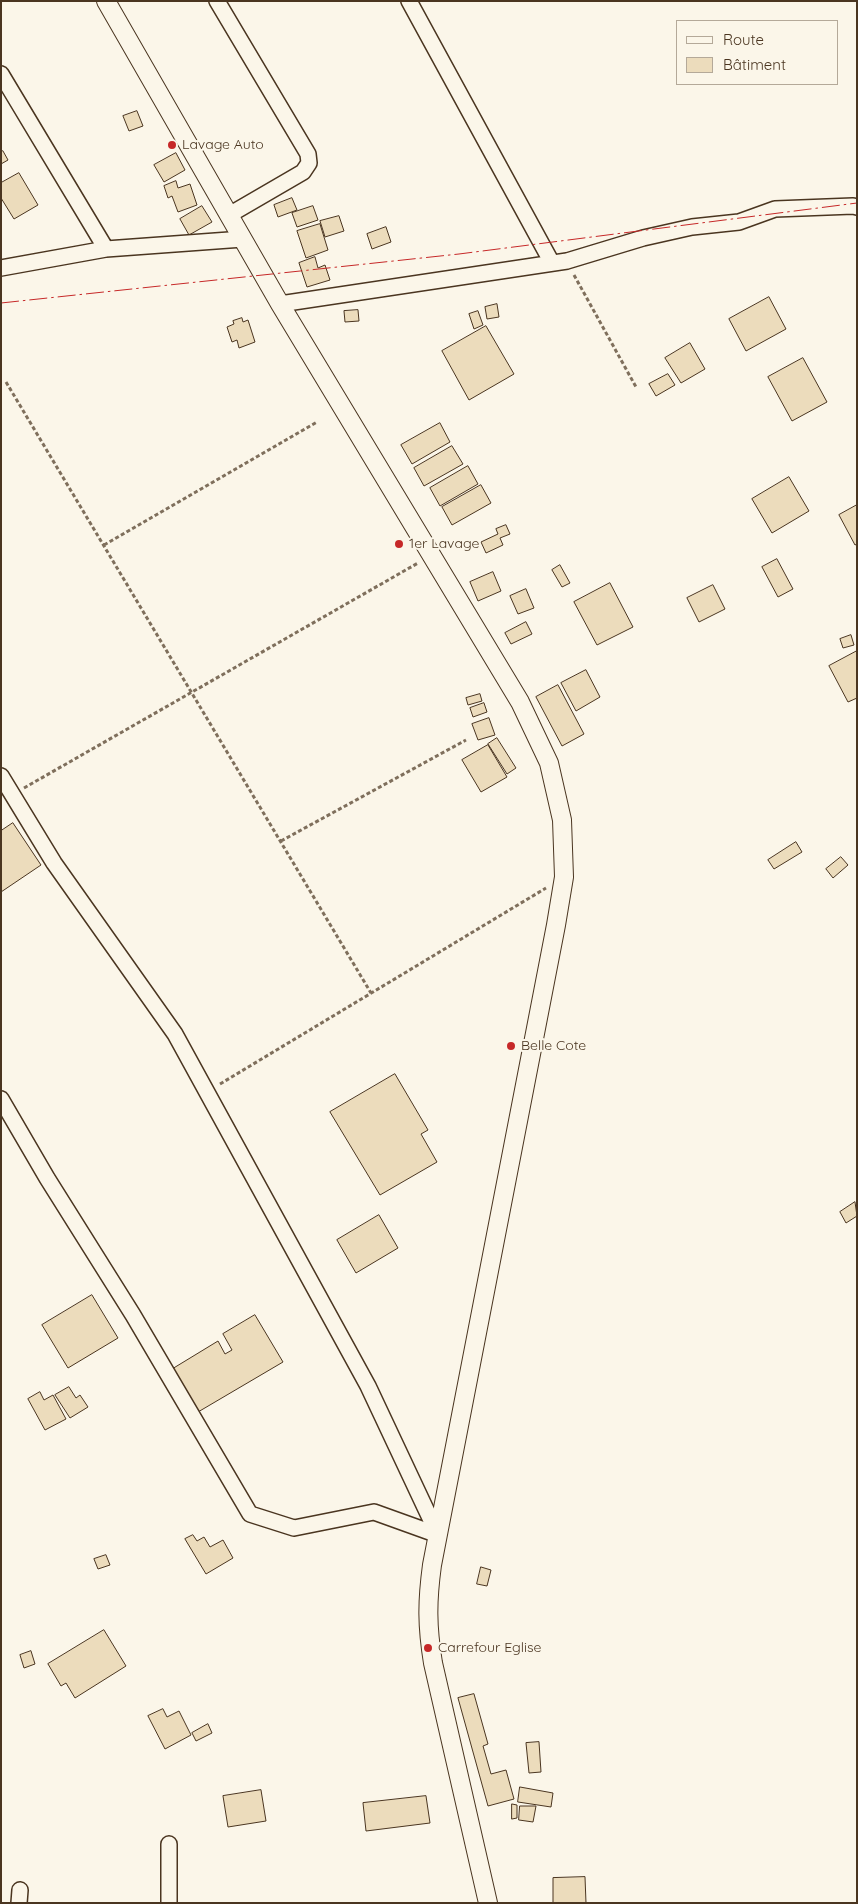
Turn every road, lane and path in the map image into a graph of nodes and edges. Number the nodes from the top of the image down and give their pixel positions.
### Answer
1 (106, 1) edge
2 (217, 1) edge
3 (409, 1) edge
4 (1, 74) edge
5 (857, 207) edge
6 (229, 215) junction
7 (243, 239) junction
8 (106, 249) junction
9 (559, 262) junction
10 (1, 268) edge
11 (280, 304) junction
12 (6, 382) dead end
13 (636, 387) dead end
14 (317, 422) dead end
15 (104, 545) junction
16 (432, 556) junction
17 (192, 691) junction
18 (466, 740) dead end
19 (1, 776) edge
20 (12, 794) junction
21 (281, 841) junction
22 (564, 877) junction
23 (371, 993) junction
24 (207, 1092) junction
25 (1, 1099) edge
26 (438, 1535) junction
27 (169, 1844) dead end
28 (169, 1903) edge
29 (488, 1903) edge

1 - 6 street
2 - 6 street
3 - 9 street
4 - 8 street
5 - 9 street
6 - 7 street
7 - 8 street
7 - 11 street
8 - 10 street
9 - 11 street
9 - 13 path
11 - 16 street
12 - 15 path
14 - 15 path
15 - 17 path
16 - 17 path
16 - 22 street
17 - 20 path
17 - 21 path
18 - 21 path
19 - 20 street
20 - 24 street
21 - 23 path
22 - 23 path
22 - 26 street
23 - 24 path
24 - 26 street
25 - 26 street
26 - 29 street
27 - 28 street

